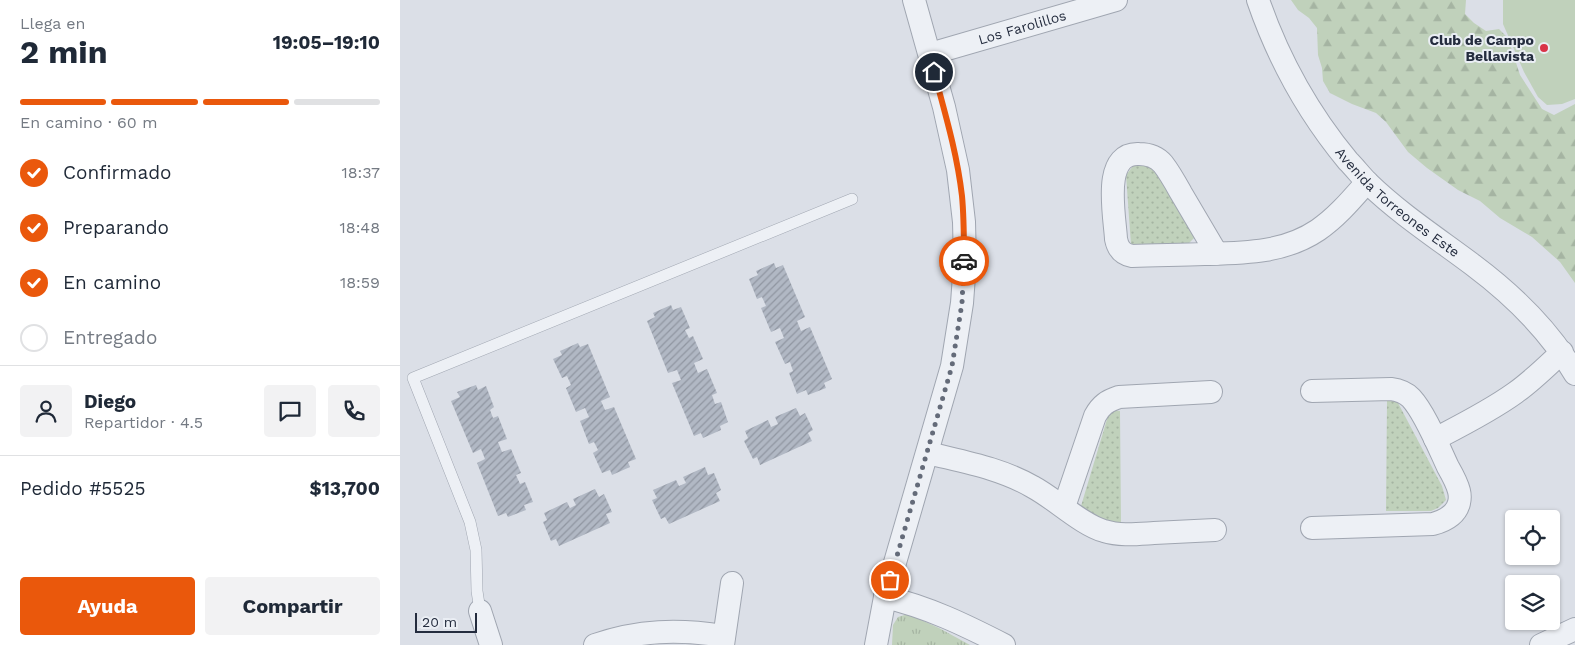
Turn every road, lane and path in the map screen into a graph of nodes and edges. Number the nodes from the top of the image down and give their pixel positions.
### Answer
1 (914, 0) edge
2 (1116, 0) edge
3 (1258, 0) edge
4 (930, 54) junction
5 (1367, 182) junction
6 (852, 199) dead end
7 (1217, 254) junction
8 (1562, 352) junction
9 (1575, 374) edge
10 (1312, 391) dead end
11 (1211, 392) dead end
12 (1435, 439) junction
13 (928, 453) junction
14 (1064, 507) junction
15 (1312, 528) dead end
16 (1215, 530) dead end
17 (732, 582) dead end
18 (885, 597) junction
19 (480, 611) joint
20 (1575, 629) edge
21 (724, 641) edge
22 (491, 645) edge
23 (595, 645) edge
24 (876, 645) edge
25 (1004, 645) edge
26 (1541, 645) edge

1 - 4 street
2 - 4 street, Los Farolillos
3 - 5 street, Avenida Torreones Este
4 - 13 street
5 - 7 street
5 - 8 street, Avenida Torreones Este
6 - 19 lane
7 - 7 street
8 - 9 street, Avenida Torreones Este
8 - 12 street
10 - 12 street
11 - 14 street
12 - 15 street
13 - 14 street
13 - 18 street
14 - 16 street
17 - 21 street
18 - 24 street
18 - 25 street
19 - 22 street
20 - 26 street
21 - 23 street

